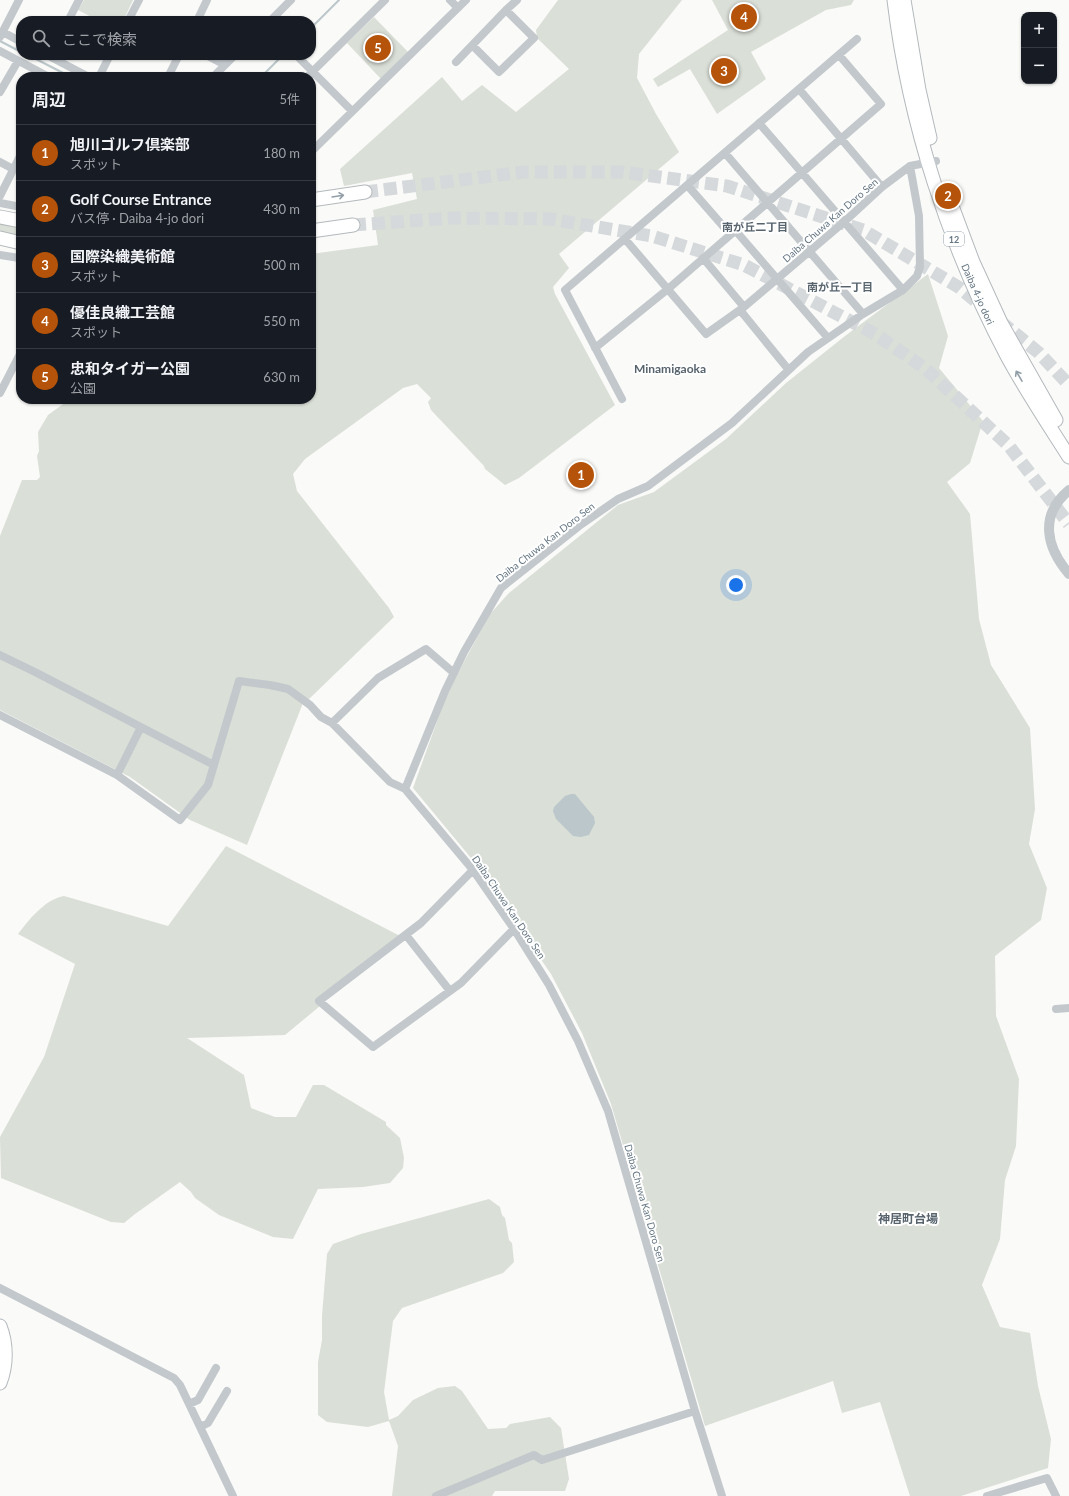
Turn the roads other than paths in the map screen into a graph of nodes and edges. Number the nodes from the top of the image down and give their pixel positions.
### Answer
1 (19, 0) edge
2 (79, 0) edge
3 (139, 0) edge
4 (207, 0) edge
5 (291, 0) edge
6 (385, 0) edge
7 (450, 0) edge
8 (466, 0) edge
9 (517, 0) edge
10 (894, 0) edge
11 (904, 0) edge
12 (458, 8) junction
13 (506, 10) junction
14 (71, 16) edge
15 (131, 16) edge
16 (199, 16) edge
17 (275, 16) edge
18 (1, 34) edge
19 (857, 39) dead end
20 (16, 40) edge
21 (473, 46) junction
22 (0, 51) edge
23 (839, 55) junction
24 (16, 60) edge
25 (57, 60) edge
26 (108, 60) edge
27 (176, 60) edge
28 (216, 60) edge
29 (230, 60) edge
30 (300, 60) edge
31 (18, 61) joint
32 (456, 62) dead end
33 (225, 65) junction
34 (39, 72) edge
35 (79, 72) edge
36 (102, 72) edge
37 (170, 72) edge
38 (218, 72) edge
39 (309, 72) edge
40 (312, 72) edge
41 (316, 79) edge
42 (799, 89) junction
43 (0, 92) edge
44 (352, 111) junction
45 (759, 123) junction
46 (841, 138) junction
47 (316, 147) edge
48 (725, 153) junction
49 (0, 162) edge
50 (932, 162) junction
51 (16, 165) edge
52 (910, 166) junction
53 (14, 169) junction
54 (802, 173) junction
55 (688, 186) junction
56 (882, 187) junction
57 (366, 192) tunnel mouth
58 (0, 196) edge
59 (316, 199) edge
60 (0, 203) edge
61 (767, 203) junction
62 (16, 206) edge
63 (0, 217) edge
64 (16, 221) edge
65 (844, 222) junction
66 (353, 225) tunnel mouth
67 (316, 231) edge
68 (732, 232) junction
69 (0, 238) edge
70 (625, 239) junction
71 (16, 242) edge
72 (810, 251) junction
73 (0, 255) edge
74 (16, 258) edge
75 (703, 258) junction
76 (776, 279) junction
77 (668, 289) junction
78 (902, 290) junction
79 (742, 309) junction
80 (863, 314) junction
81 (828, 338) junction
82 (595, 348) junction
83 (16, 360) edge
84 (788, 369) junction
85 (3, 381) edge
86 (0, 393) edge
87 (622, 399) dead end
88 (1069, 442) edge
89 (1069, 457) edge
90 (1069, 490) edge
91 (1069, 574) edge
92 (0, 655) edge
93 (454, 673) junction
94 (0, 715) edge
95 (332, 723) junction
96 (141, 727) junction
97 (214, 765) junction
98 (117, 775) junction
99 (405, 789) junction
100 (473, 870) junction
101 (514, 929) junction
102 (406, 935) junction
103 (450, 991) junction
104 (1069, 1008) edge
105 (1056, 1009) dead end
106 (0, 1288) edge
107 (0, 1326) edge
108 (216, 1368) dead end
109 (0, 1383) edge
110 (227, 1391) dead end
111 (189, 1404) junction
112 (695, 1411) junction
113 (200, 1427) junction
114 (233, 1496) edge
115 (436, 1496) edge
116 (722, 1496) edge
117 (988, 1496) edge
118 (1056, 1496) edge

1 - 18 street
2 - 14 street
3 - 15 street
4 - 16 street
5 - 17 street
6 - 40 street
7 - 12 street
8 - 12 street
9 - 13 street
10 - 50 main road, Daiba 4-jo dori / 12
11 - 50 main road, Daiba 4-jo dori / 12
12 - 44 street
13 - 21 street
13 - 21 street
18 - 20 street
19 - 23 street
21 - 32 street
22 - 24 street
23 - 42 street
23 - 46 street
25 - 35 street
26 - 36 street
27 - 37 street
28 - 33 street
29 - 33 street
30 - 39 street
31 - 34 street
31 - 43 street
33 - 38 street
41 - 44 street
42 - 45 street
42 - 46 street
44 - 47 street
45 - 48 street
45 - 54 street
46 - 54 street
46 - 56 street
48 - 55 street
48 - 61 street
49 - 53 street
50 - 52 street, Daiba Chuwa Kan Doro Sen
50 - 88 main road, Daiba 4-jo dori / 12
89 -> 50 main road, Daiba 4-jo dori / 12
51 - 53 street
52 - 56 street, Daiba Chuwa Kan Doro Sen
52 - 78 street, Daiba Chuwa Kan Doro Sen
53 - 58 street
54 - 61 street
54 - 65 street
55 - 68 street
55 - 70 street
56 - 65 street, Daiba Chuwa Kan Doro Sen
59 -> 57 main road
60 - 62 street
61 - 68 street
61 - 72 street
63 - 64 main road
65 - 72 street, Daiba Chuwa Kan Doro Sen
65 - 78 street
66 - 67 main road
68 - 75 street
68 - 76 street
69 - 71 main road
70 - 77 street
70 - 82 street
72 - 76 street, Daiba Chuwa Kan Doro Sen
72 - 80 street
73 - 74 street
75 - 77 street
75 - 79 street
76 - 79 street, Daiba Chuwa Kan Doro Sen
76 - 81 street
77 - 79 street, Daiba Chuwa Kan Doro Sen
77 - 82 street
78 - 80 street, Daiba Chuwa Kan Doro Sen
79 - 84 street
80 - 81 street, Daiba Chuwa Kan Doro Sen
81 - 84 street, Daiba Chuwa Kan Doro Sen
82 - 87 street
83 - 85 street
84 - 93 street, Daiba Chuwa Kan Doro Sen
85 - 86 street
90 - 91 street
92 - 96 street
93 - 95 street
93 - 99 street, Daiba Chuwa Kan Doro Sen
94 - 98 street
95 - 97 street
95 - 99 street
96 - 97 street
96 - 98 street
97 - 98 street
99 - 100 street, Daiba Chuwa Kan Doro Sen
100 - 101 street, Daiba Chuwa Kan Doro Sen
100 - 102 street
101 - 103 street
101 - 112 street, Daiba Chuwa Kan Doro Sen
102 - 103 street
102 - 103 street
104 - 105 street
106 - 111 street
107 - 109 main road
108 - 111 street
110 - 113 street
111 - 113 street
112 - 115 street
112 - 116 street, Daiba Chuwa Kan Doro Sen
113 - 114 street
117 - 118 street

